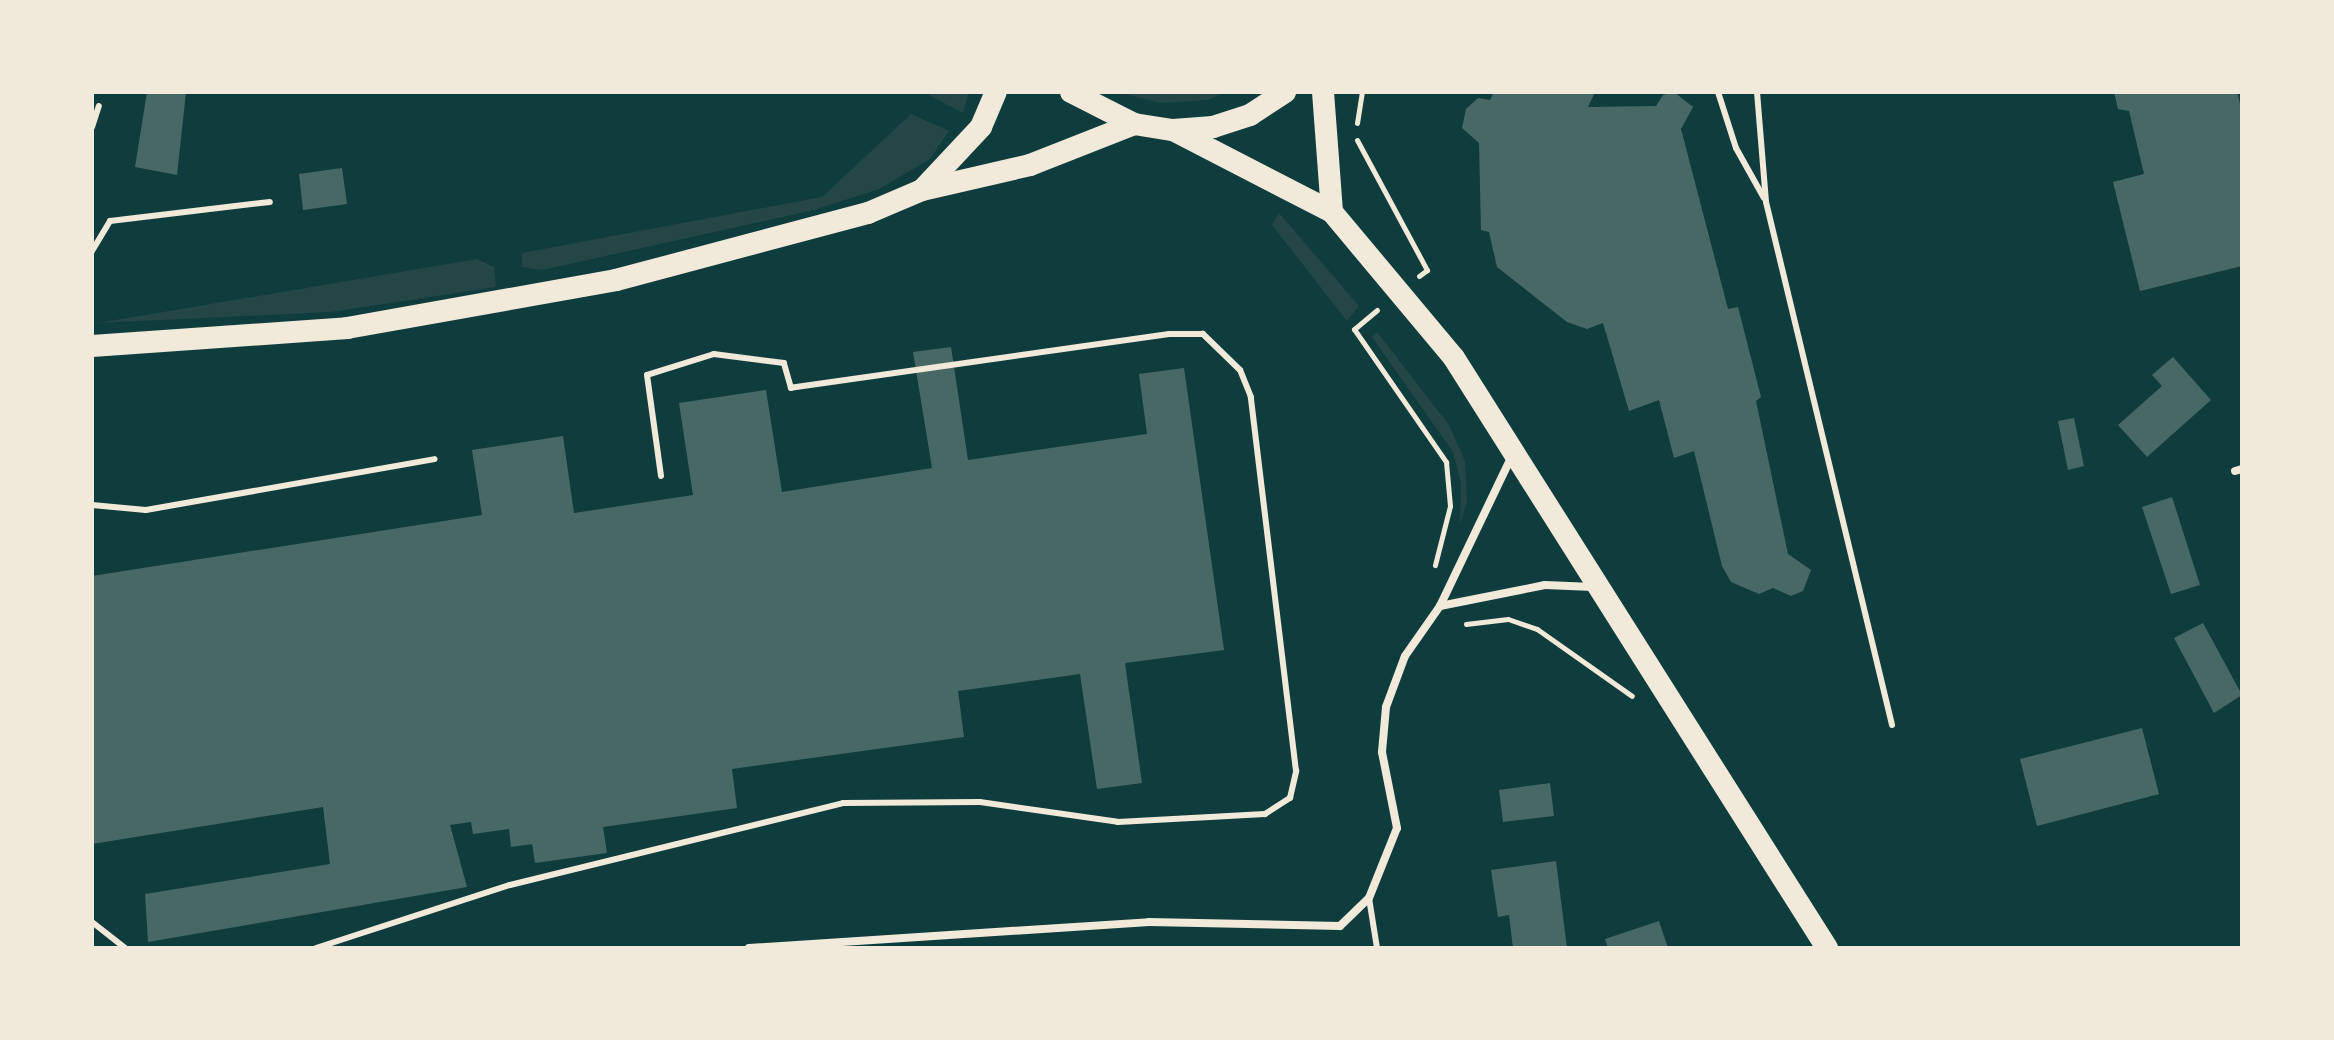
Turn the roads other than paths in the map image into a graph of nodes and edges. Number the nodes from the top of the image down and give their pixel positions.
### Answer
1 (996, 92) edge
2 (1071, 92) edge
3 (1285, 92) edge
4 (1323, 92) edge
5 (1718, 92) edge
6 (1757, 92) edge
7 (99, 106) dead end
8 (1134, 124) junction
9 (92, 127) edge
10 (1173, 130) junction
11 (922, 190) junction
12 (270, 202) dead end
13 (1766, 202) junction
14 (1332, 212) junction
15 (92, 251) edge
16 (92, 346) edge
17 (1515, 450) junction
18 (435, 459) dead end
19 (661, 476) dead end
20 (92, 505) edge
21 (1599, 587) junction
22 (1437, 609) junction
23 (1892, 725) dead end
24 (1369, 898) junction
25 (92, 922) edge
26 (125, 948) edge
27 (316, 948) edge
28 (749, 948) edge
29 (1377, 948) edge
30 (1827, 948) edge

1 - 11 highway
2 - 8 highway
3 - 10 highway
4 - 14 highway
5 - 13 lane
6 - 13 lane
7 - 9 lane
8 - 10 highway
8 - 11 highway
10 - 14 highway
11 - 16 highway
12 - 15 lane
13 - 23 lane
14 - 17 highway
17 - 21 highway
17 - 22 street
18 - 20 lane
19 - 27 lane
21 - 22 street
21 - 30 highway
22 - 24 street
24 - 28 street
24 - 29 lane
25 - 26 lane

